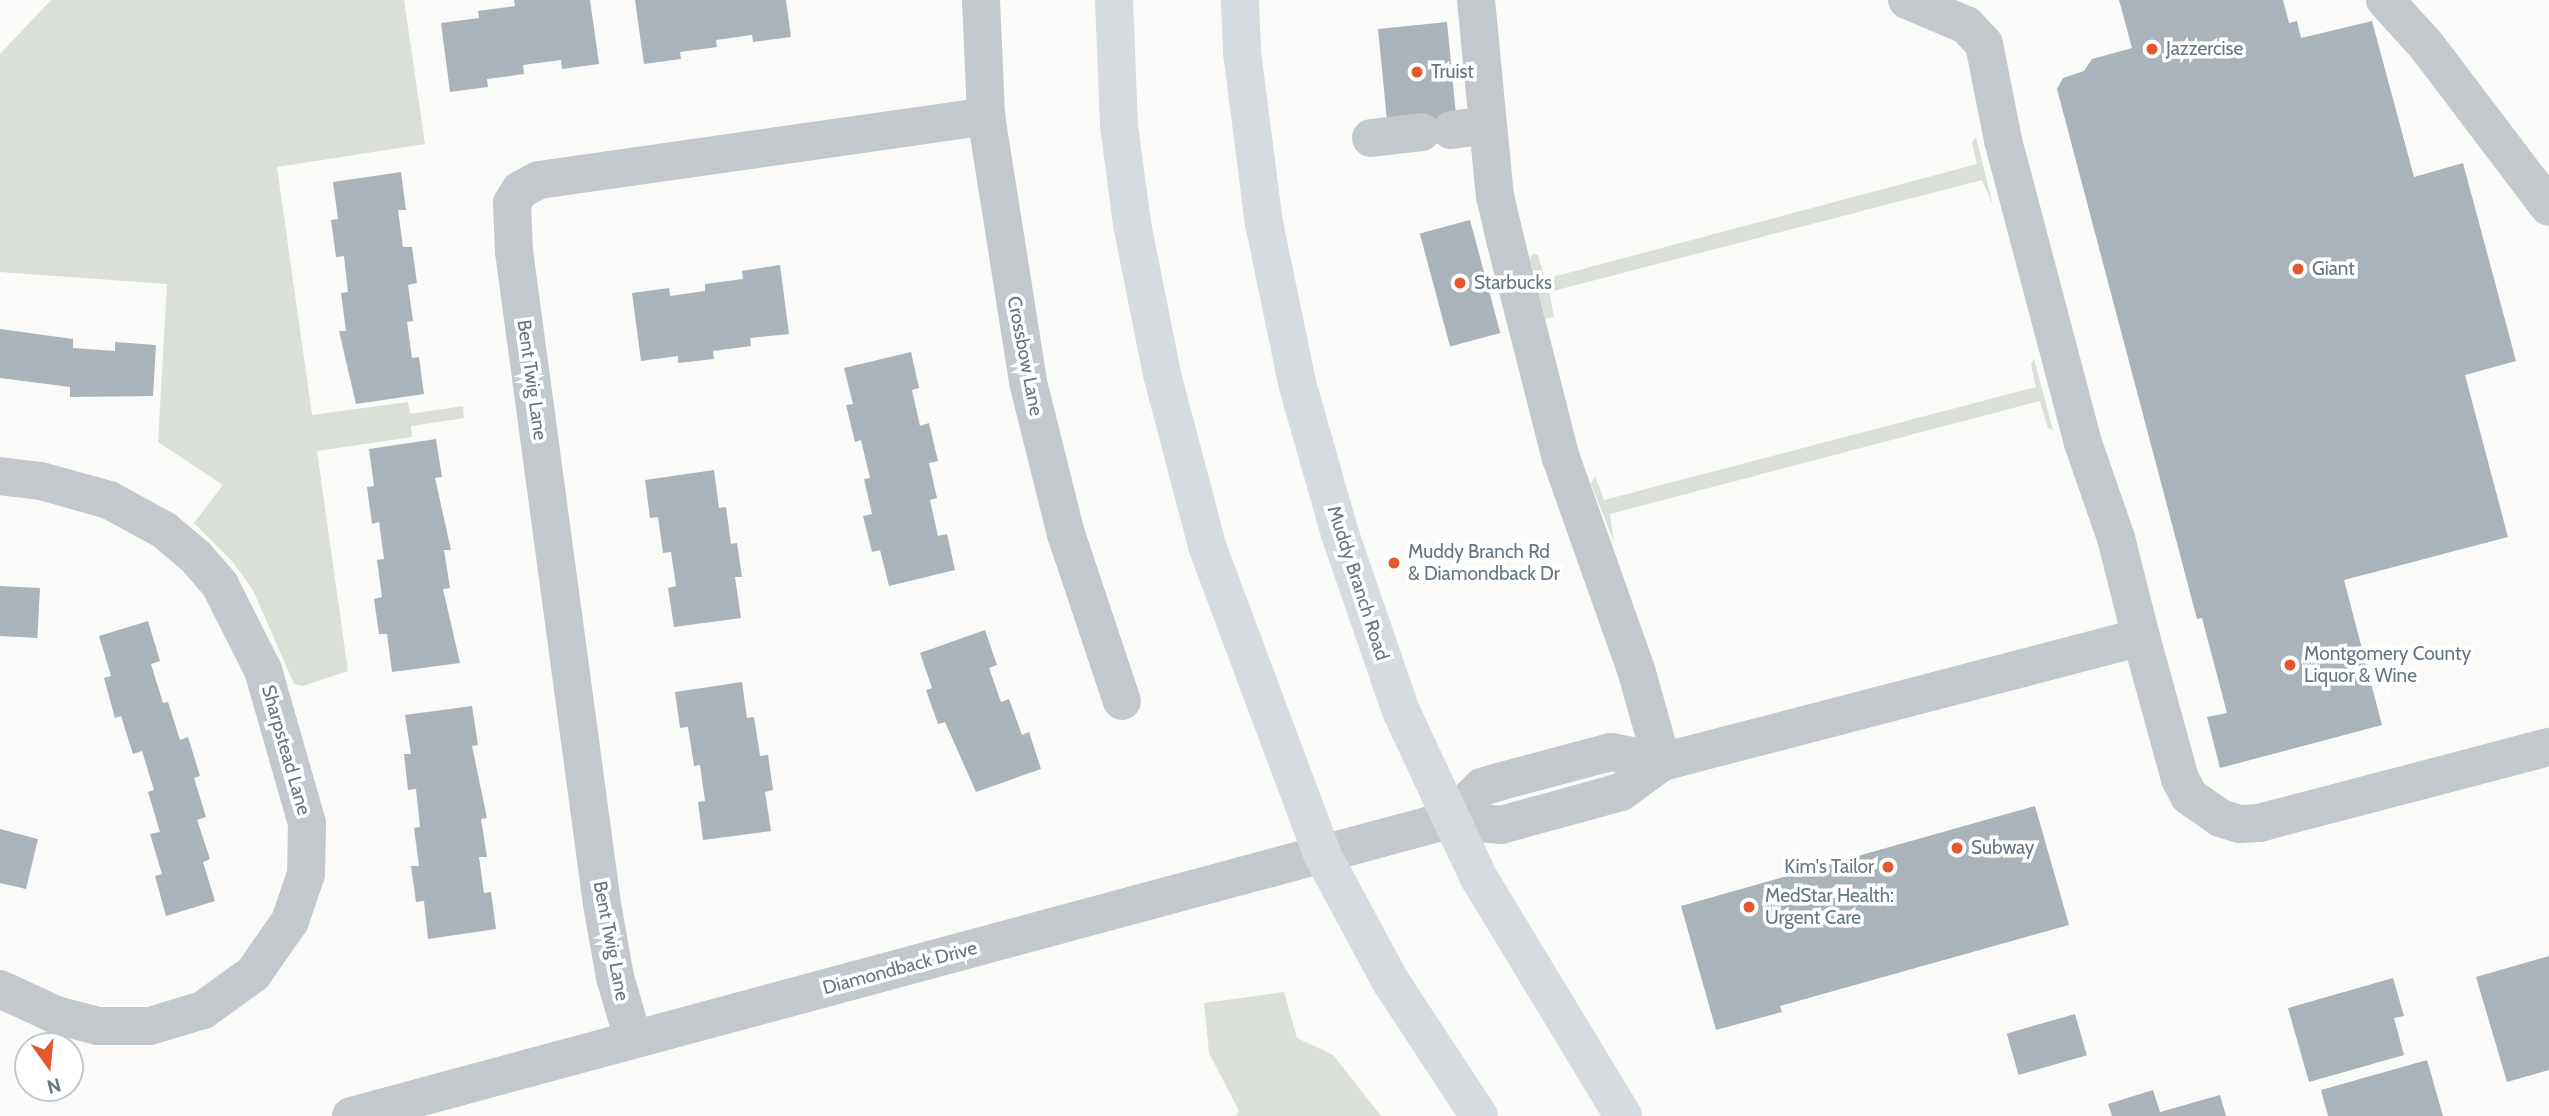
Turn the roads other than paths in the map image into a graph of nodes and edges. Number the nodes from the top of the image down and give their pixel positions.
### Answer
1 (981, 0) edge
2 (1114, 0) edge
3 (1240, 0) edge
4 (1476, 0) edge
5 (1907, 0) edge
6 (2385, 0) edge
7 (986, 116) junction
8 (1489, 125) junction
9 (1371, 138) dead end
10 (2549, 207) edge
11 (0, 476) edge
12 (2141, 637) junction
13 (1122, 701) dead end
14 (2549, 747) edge
15 (1662, 762) junction
16 (1449, 820) junction
17 (1322, 854) junction
18 (0, 989) edge
19 (633, 1039) junction
20 (351, 1116) edge
21 (1479, 1116) edge
22 (1623, 1116) edge

1 - 7 street, Crossbow Lane
2 - 17 main road
3 - 16 main road, Muddy Branch Road
4 - 8 street
5 - 12 street
6 - 10 street
7 - 13 street, Crossbow Lane
7 - 19 street, Bent Twig Lane
8 - 9 street
8 - 15 street
11 - 18 street, Sharpstead Lane
12 - 14 street
12 - 15 street
15 - 16 street
16 - 17 street, Diamondback Drive
16 - 22 main road, Muddy Branch Road
17 - 19 street, Diamondback Drive
17 - 21 main road
19 - 20 street, Diamondback Drive

